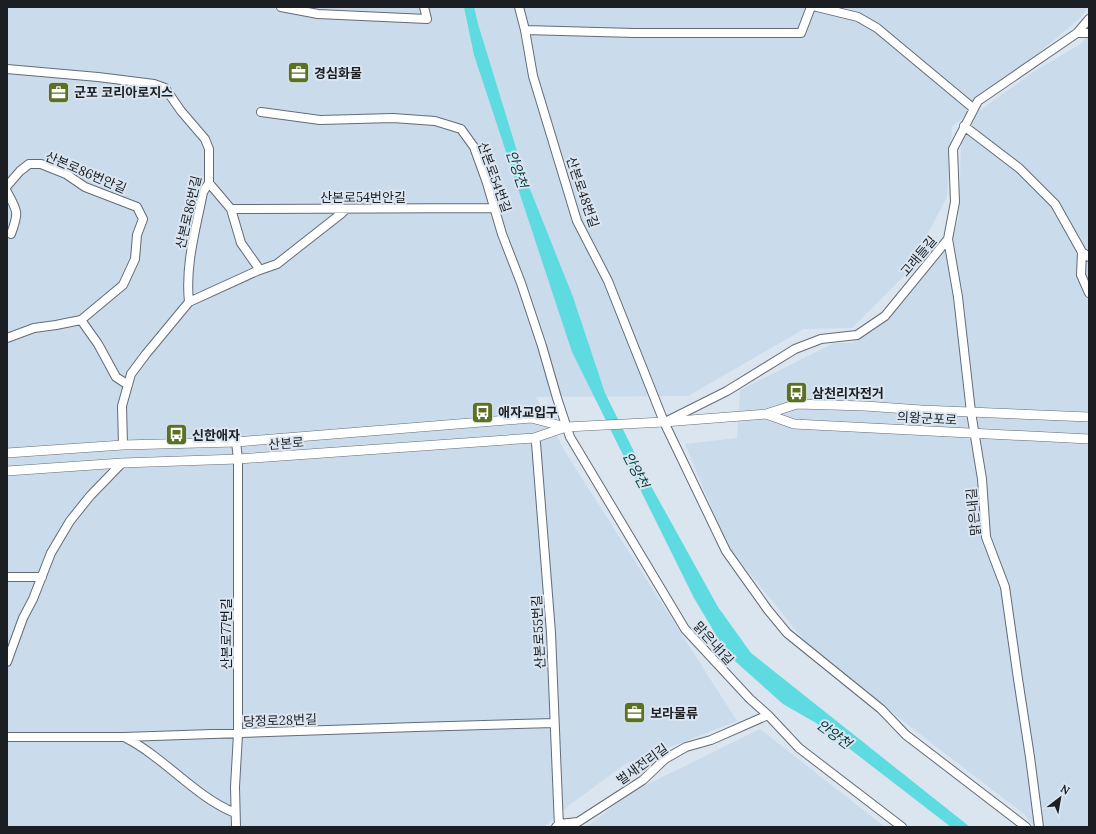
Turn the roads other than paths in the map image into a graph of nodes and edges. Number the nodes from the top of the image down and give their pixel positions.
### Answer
1 (281, 7) edge
2 (424, 7) edge
3 (519, 7) edge
4 (811, 7) edge
5 (817, 7) edge
6 (1089, 19) edge
7 (525, 30) junction
8 (1077, 33) junction
9 (1089, 33) edge
10 (7, 69) edge
11 (973, 108) junction
12 (261, 112) dead end
13 (964, 126) junction
14 (209, 183) junction
15 (7, 186) edge
16 (7, 192) edge
17 (494, 208) junction
18 (231, 209) junction
19 (346, 209) junction
20 (11, 234) dead end
21 (948, 239) junction
22 (1082, 252) junction
23 (1089, 257) edge
24 (260, 270) junction
25 (1089, 293) edge
26 (189, 302) junction
27 (81, 320) junction
28 (7, 338) edge
29 (128, 385) junction
30 (971, 412) junction
31 (766, 414) junction
32 (1089, 417) edge
33 (664, 422) junction
34 (566, 427) junction
35 (576, 427) joint
36 (974, 434) junction
37 (534, 438) junction
38 (1089, 439) edge
39 (236, 442) junction
40 (123, 445) junction
41 (7, 453) edge
42 (238, 459) junction
43 (122, 464) junction
44 (7, 471) edge
45 (7, 576) edge
46 (42, 577) junction
47 (7, 662) edge
48 (768, 715) junction
49 (554, 723) junction
50 (238, 734) junction
51 (7, 737) edge
52 (124, 737) junction
53 (235, 813) junction
54 (558, 826) edge
55 (236, 827) edge
56 (902, 827) edge
57 (1026, 827) edge
58 (1039, 827) edge

1 - 2 street
3 - 7 street, 산본로48번길
4 - 7 street
5 - 11 street
6 - 8 street, 고래들길
7 - 33 street, 산본로48번길
8 - 9 street
8 - 11 street, 고래들길
10 - 14 street, 산본로86번길
11 - 13 street, 고래들길
12 - 17 street, 산본로54번길
13 - 21 street, 고래들길
13 - 22 street
14 - 18 street
14 - 26 street, 산본로86번길
15 - 27 street, 산본로86번안길
16 - 20 street
17 - 19 street, 산본로54번안길
17 - 34 street, 산본로54번길
18 - 19 street, 산본로54번안길
18 - 24 street
19 - 24 street
21 - 30 street, 맑은내길
21 - 33 street, 고래들길
22 - 23 street
22 - 25 street
24 - 26 street
26 - 29 street
27 - 28 street
27 - 29 street
29 - 40 street
30 - 31 street, 의왕군포로
30 - 32 street, 의왕군포로
30 - 36 street, 맑은내길
31 - 33 street, 의왕군포로
31 - 36 street, 의왕군포로
33 - 35 street, 의왕군포로
33 - 57 street
34 - 35 street, 산본로
34 - 37 street, 산본로
34 - 39 street, 산본로
34 - 48 street, 맑은내1길
36 - 38 street, 의왕군포로
36 - 58 street, 맑은내길
37 - 42 street, 산본로
37 - 49 street, 산본로55번길
39 - 40 street, 산본로
39 - 42 street, 산본로77번길
40 - 41 street, 산본로
42 - 43 street, 산본로
42 - 50 street, 산본로77번길
43 - 44 street, 산본로
43 - 46 street
45 - 46 street
46 - 47 street
48 - 54 street, 벌새전리길
48 - 56 street, 맑은내1길
49 - 50 street, 당정로28번길
49 - 54 street, 산본로55번길
50 - 52 street, 당정로28번길
50 - 53 street, 산본로77번길
51 - 52 street, 당정로28번길
52 - 53 street
53 - 55 street, 산본로77번길

